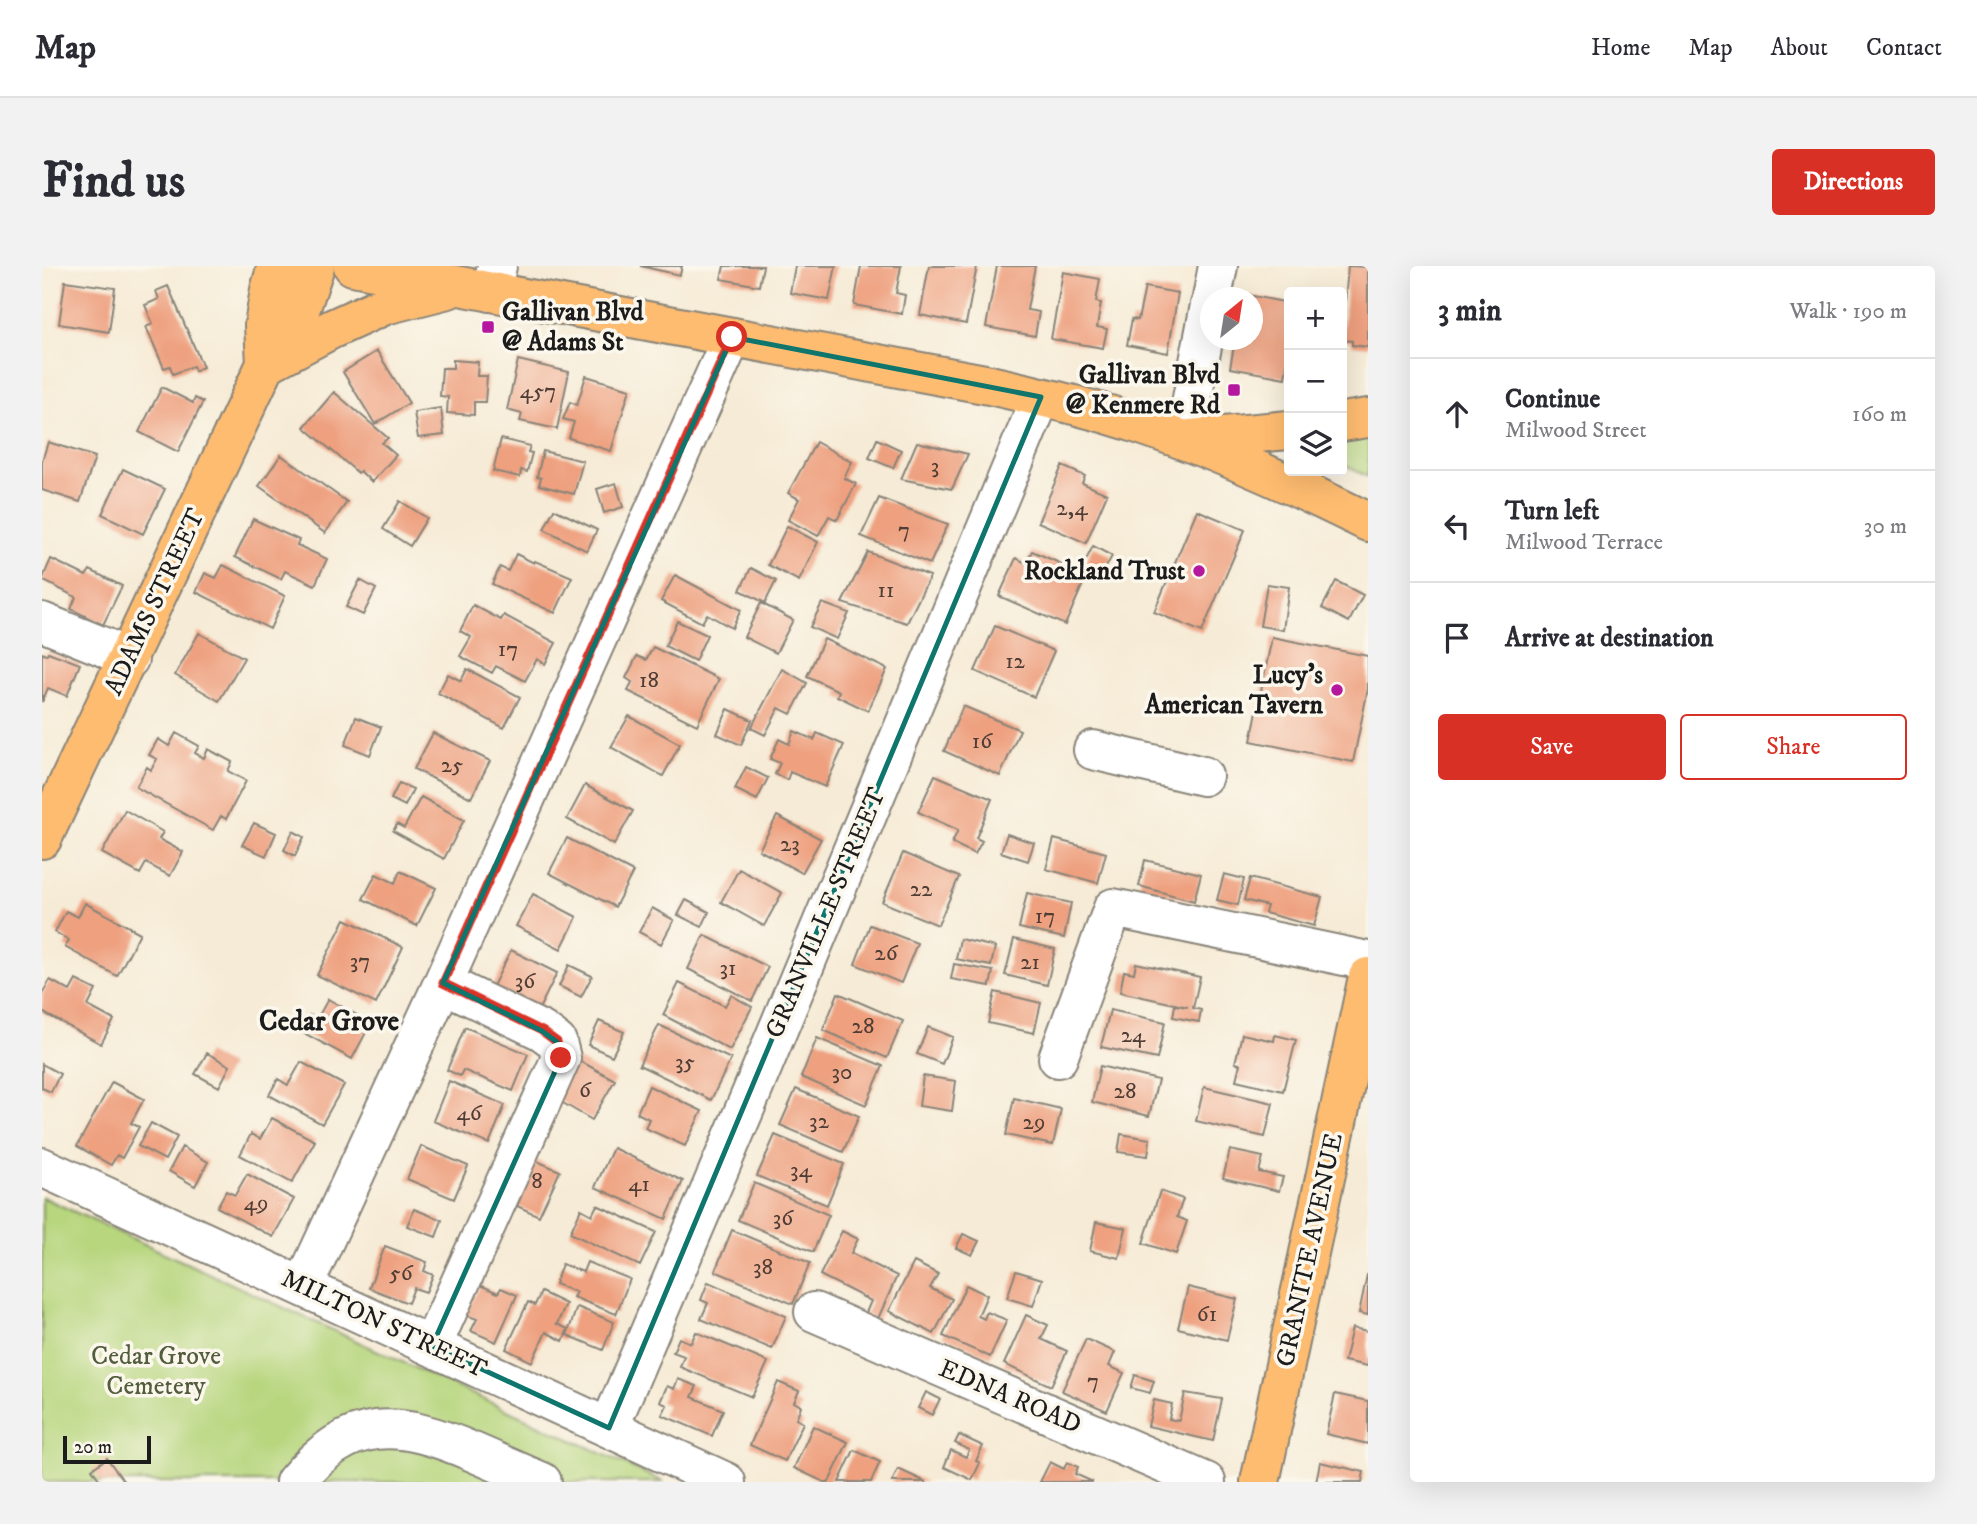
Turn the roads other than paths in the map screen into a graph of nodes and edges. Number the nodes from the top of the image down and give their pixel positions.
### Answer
1 (277, 266) edge
2 (315, 266) edge
3 (353, 266) edge
4 (1218, 266) edge
5 (483, 281) edge
6 (1214, 287) edge
7 (732, 337) junction
8 (1201, 350) edge
9 (266, 364) junction
10 (1041, 397) junction
11 (1368, 418) edge
12 (1347, 421) edge
13 (1284, 430) edge
14 (1184, 440) junction
15 (1368, 522) edge
16 (42, 622) edge
17 (129, 659) junction
18 (1093, 750) dead end
19 (1203, 776) dead end
20 (42, 839) edge
21 (1368, 961) edge
22 (1368, 977) edge
23 (443, 983) junction
24 (1058, 1058) dead end
25 (42, 1167) edge
26 (303, 1287) junction
27 (814, 1312) dead end
28 (432, 1346) junction
29 (610, 1428) junction
30 (295, 1482) edge
31 (542, 1482) edge
32 (726, 1482) edge
33 (1206, 1482) edge
34 (1260, 1482) edge

1 - 9 main road, ADAMS STREET
2 - 9 main road, ADAMS STREET
3 - 5 main road
4 - 6 street
5 - 7 main road
5 - 9 main road
7 - 10 main road
7 - 23 street
8 - 14 street
9 - 17 main road, ADAMS STREET
10 - 14 main road
10 - 29 street, GRANVILLE STREET
11 - 12 main road
13 - 14 main road
14 - 15 main road
16 - 17 street
17 - 20 main road, ADAMS STREET
18 - 19 street
21 - 24 street
22 - 34 main road, GRANITE AVENUE
23 - 26 street
23 - 28 street
25 - 26 street, MILTON STREET
26 - 28 street, MILTON STREET
27 - 33 street, EDNA ROAD
28 - 29 street, MILTON STREET
29 - 32 street, MILTON STREET
30 - 31 street

